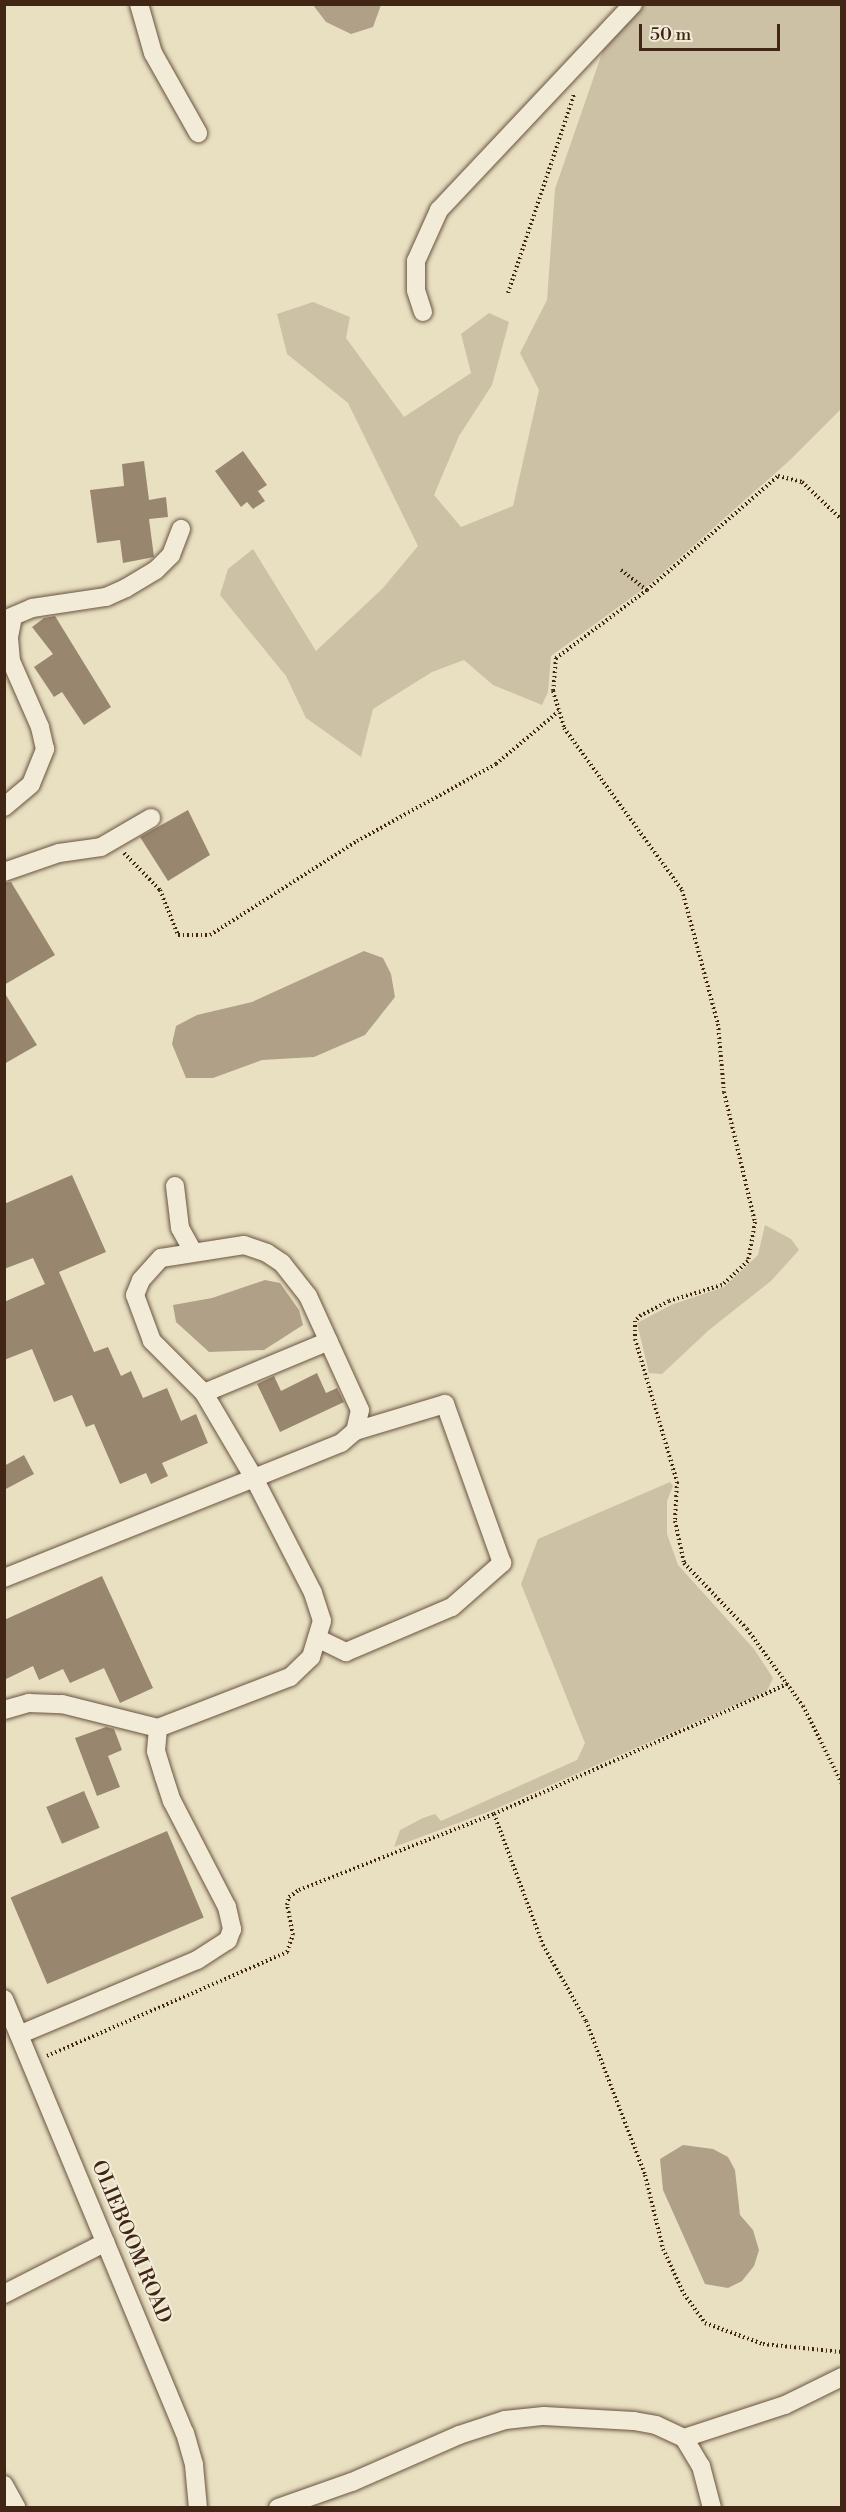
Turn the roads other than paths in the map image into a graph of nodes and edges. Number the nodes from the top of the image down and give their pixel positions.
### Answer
1 (139, 4) edge
2 (633, 4) edge
3 (198, 133) dead end
4 (423, 312) dead end
5 (181, 529) dead end
6 (9, 619) edge
7 (4, 807) edge
8 (151, 818) dead end
9 (4, 873) edge
10 (175, 1186) dead end
11 (193, 1251) junction
12 (329, 1341) junction
13 (204, 1393) junction
14 (355, 1431) junction
15 (254, 1479) junction
16 (4, 1578) edge
17 (319, 1639) junction
18 (4, 1710) edge
19 (158, 1728) junction
20 (4, 1999) edge
21 (19, 2035) junction
22 (106, 2242) junction
23 (4, 2294) edge
24 (842, 2377) edge
25 (684, 2438) junction
26 (4, 2485) edge
27 (17, 2508) edge
28 (198, 2508) edge
29 (278, 2508) edge
30 (712, 2508) edge

1 - 3 street
2 - 4 street
5 - 6 street
6 - 7 street
8 - 9 street
10 - 11 street
11 - 12 street
11 - 13 street
12 - 13 street
12 - 14 street
13 - 15 street
14 - 15 street
14 - 17 street
15 - 16 street
15 - 17 street
17 - 19 street
18 - 19 street
19 - 21 street
20 - 21 street, OLIEBOOM ROAD
21 - 22 street, OLIEBOOM ROAD
22 - 23 street
22 - 28 street, OLIEBOOM ROAD
24 - 25 street
25 - 29 street
25 - 30 street
26 - 27 street

